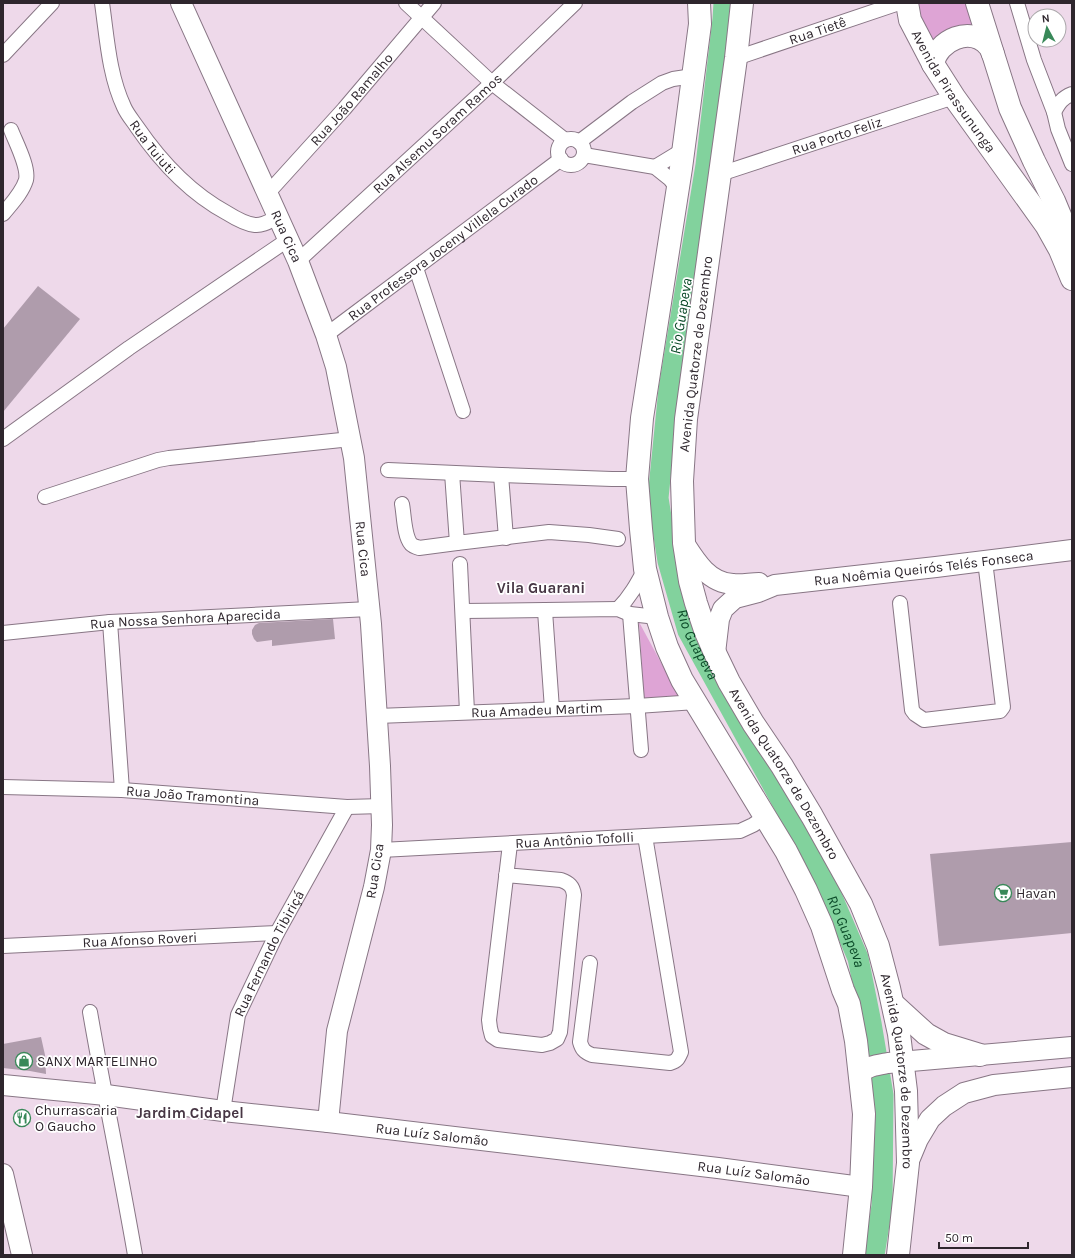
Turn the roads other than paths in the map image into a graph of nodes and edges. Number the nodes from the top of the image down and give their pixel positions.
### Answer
1 (52, 3) edge
2 (102, 3) edge
3 (181, 3) edge
4 (406, 3) edge
5 (434, 3) edge
6 (576, 3) edge
7 (700, 3) edge
8 (742, 3) edge
9 (899, 3) edge
10 (906, 3) edge
11 (977, 3) edge
12 (1016, 3) edge
13 (422, 17) junction
14 (3, 54) edge
15 (993, 54) junction
16 (736, 58) junction
17 (933, 64) junction
18 (693, 76) junction
19 (492, 82) junction
20 (1072, 94) edge
21 (954, 96) junction
22 (1054, 112) junction
23 (11, 130) dead end
24 (565, 140) junction
25 (581, 148) junction
26 (683, 150) junction
27 (560, 159) junction
28 (1034, 161) junction
29 (1072, 164) edge
30 (655, 167) junction
31 (720, 174) junction
32 (1010, 174) junction
33 (677, 188) junction
34 (267, 194) junction
35 (3, 214) edge
36 (278, 217) junction
37 (288, 239) junction
38 (1072, 244) edge
39 (298, 261) junction
40 (416, 268) junction
41 (1072, 279) edge
42 (326, 335) junction
43 (463, 411) dead end
44 (3, 439) edge
45 (351, 439) junction
46 (388, 470) dead end
47 (452, 472) junction
48 (501, 475) junction
49 (637, 479) junction
50 (44, 497) dead end
51 (402, 504) dead end
52 (506, 538) junction
53 (618, 539) dead end
54 (457, 542) junction
55 (684, 543) junction
56 (1072, 550) edge
57 (985, 561) junction
58 (460, 564) dead end
59 (645, 569) junction
60 (775, 585) junction
61 (900, 603) dead end
62 (369, 609) junction
63 (462, 611) junction
64 (545, 611) junction
65 (624, 612) junction
66 (657, 617) junction
67 (110, 622) junction
68 (3, 633) edge
69 (715, 653) junction
70 (696, 702) junction
71 (637, 706) junction
72 (552, 709) junction
73 (467, 712) junction
74 (377, 716) junction
75 (641, 750) dead end
76 (3, 787) edge
77 (122, 790) junction
78 (382, 806) junction
79 (347, 807) junction
80 (765, 816) junction
81 (645, 836) junction
82 (510, 844) junction
83 (381, 850) junction
84 (506, 876) junction
85 (277, 933) junction
86 (3, 946) edge
87 (590, 963) dead end
88 (893, 1004) junction
89 (90, 1012) dead end
90 (1072, 1046) edge
91 (1014, 1052) junction
92 (980, 1055) junction
93 (880, 1066) junction
94 (1072, 1077) edge
95 (1024, 1081) junction
96 (3, 1085) edge
97 (106, 1096) junction
98 (223, 1112) junction
99 (328, 1122) junction
100 (908, 1164) junction
101 (3, 1174) edge
102 (861, 1187) junction
103 (22, 1255) edge
104 (135, 1255) edge
105 (854, 1255) edge
106 (898, 1255) edge

1 - 14 street
2 - 36 street, Rua Tuiuti
3 - 34 street, Rua Cica
4 - 13 street
5 - 13 street, Rua João Ramalho
6 - 19 street, Rua Alsemu Soram Ramos
7 - 18 main road, Avenida Quatorze de Dezembro
8 - 16 main road, Avenida Quatorze de Dezembro
9 - 16 street, Rua Tietê
10 - 17 main road, Avenida Pirassununga
11 - 15 main road
12 - 22 street
13 - 19 street
13 - 34 street, Rua João Ramalho
15 - 17 main road
15 - 28 main road
16 - 31 main road, Avenida Quatorze de Dezembro
17 - 21 main road, Avenida Pirassununga
18 - 25 street
18 - 26 main road, Avenida Quatorze de Dezembro
19 - 24 street
19 - 39 street, Rua Alsemu Soram Ramos
20 - 22 street
21 - 31 street, Rua Porto Feliz
21 - 32 main road, Avenida Pirassununga
22 - 29 street
23 - 35 street
24 - 25 street
24 - 27 street
25 - 27 street
25 - 30 street
26 - 30 street
26 - 33 main road, Avenida Quatorze de Dezembro
27 - 40 street, Rua Professora Joceny Villela Curado
28 - 32 main road
28 - 38 main road
30 - 33 street
31 - 55 main road, Avenida Quatorze de Dezembro
32 - 41 main road, Avenida Pirassununga
33 - 49 main road, Avenida Quatorze de Dezembro
34 - 36 street, Rua Cica
36 - 37 street, Rua Cica
37 - 39 street, Rua Cica
37 - 44 street
39 - 42 street, Rua Cica
40 - 42 street, Rua Professora Joceny Villela Curado
40 - 43 street
42 - 45 street, Rua Cica
45 - 50 street
45 - 62 street, Rua Cica
46 - 47 street
47 - 48 street
47 - 54 street
48 - 49 street
48 - 52 street
49 - 59 main road, Avenida Quatorze de Dezembro
51 - 54 street
52 - 53 street
52 - 54 street
55 - 60 street, Rua Noêmia Queirós Telés Fonseca
55 - 69 main road, Avenida Quatorze de Dezembro
56 - 57 street, Rua Noêmia Queirós Telés Fonseca
57 - 60 street, Rua Noêmia Queirós Telés Fonseca
57 - 61 street
58 - 63 street
59 - 65 street
59 - 66 main road, Avenida Quatorze de Dezembro
60 - 69 street, Rua Noêmia Queirós Telés Fonseca
62 - 67 street, Rua Nossa Senhora Aparecida
62 - 74 street, Rua Cica
63 - 64 street
63 - 73 street
64 - 65 street
64 - 72 street
65 - 66 street
65 - 71 street
66 - 70 main road, Avenida Quatorze de Dezembro
67 - 68 street, Rua Nossa Senhora Aparecida
67 - 77 street
69 - 88 main road, Avenida Quatorze de Dezembro
70 - 71 street, Rua Amadeu Martim
70 - 80 main road, Avenida Quatorze de Dezembro
71 - 72 street, Rua Amadeu Martim
71 - 75 street
72 - 73 street, Rua Amadeu Martim
73 - 74 street, Rua Amadeu Martim
74 - 78 street, Rua Cica
76 - 77 street, Rua João Tramontina
77 - 79 street, Rua João Tramontina
78 - 79 street, Rua João Tramontina
78 - 83 street, Rua Cica
79 - 85 street, Rua Fernando Tibiriçá
80 - 81 street, Rua Antônio Tofolli
80 - 93 main road, Avenida Quatorze de Dezembro
81 - 82 street, Rua Antônio Tofolli
81 - 87 street
82 - 83 street, Rua Antônio Tofolli
82 - 84 street
83 - 99 street, Rua Cica
84 - 84 street
85 - 86 street, Rua Afonso Roveri
85 - 98 street, Rua Fernando Tibiriçá
88 - 92 main road
88 - 93 main road, Avenida Quatorze de Dezembro
89 - 97 street
90 - 91 street
91 - 92 street
91 - 95 street
92 - 93 street
93 - 100 main road, Avenida Quatorze de Dezembro
93 - 102 main road, Avenida Quatorze de Dezembro
94 - 95 street
95 - 100 street
96 - 97 street, Rua Luíz Salomão
97 - 98 street, Rua Luíz Salomão
97 - 104 street
98 - 99 street, Rua Luíz Salomão
99 - 102 street, Rua Luíz Salomão
100 - 106 main road, Avenida Quatorze de Dezembro
101 - 103 street
102 - 105 main road, Avenida Quatorze de Dezembro

